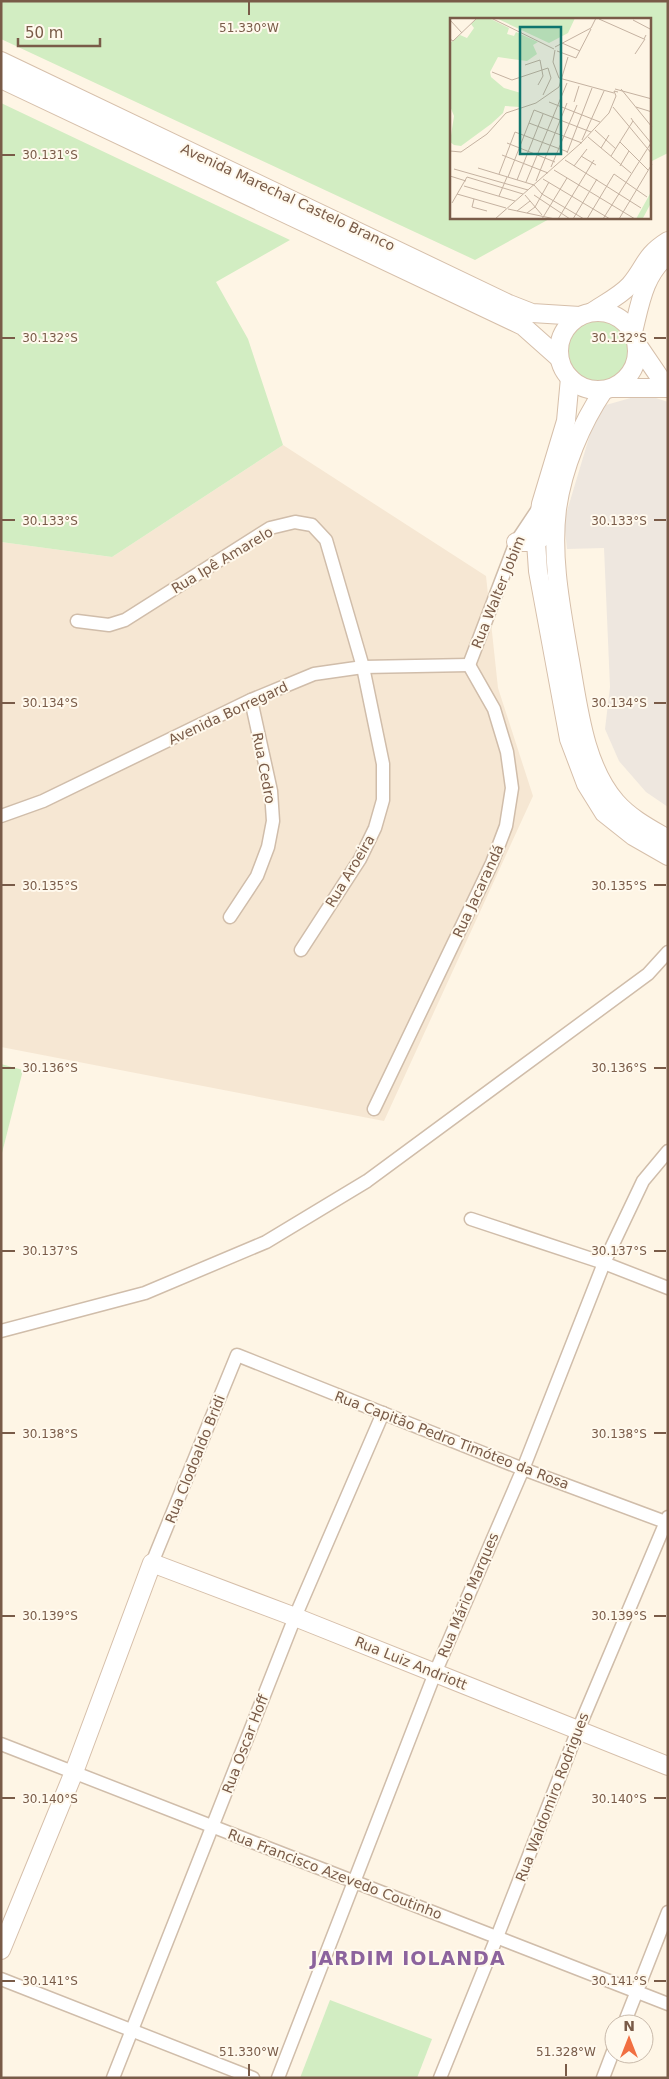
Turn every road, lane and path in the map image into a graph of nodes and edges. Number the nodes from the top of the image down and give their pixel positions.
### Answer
1 (1, 61) edge
2 (1, 79) edge
3 (668, 241) edge
4 (668, 254) edge
5 (586, 314) junction
6 (635, 338) junction
7 (559, 358) junction
8 (570, 378) junction
9 (668, 388) edge
10 (608, 389) junction
11 (565, 474) junction
12 (549, 506) junction
13 (516, 542) junction
14 (536, 542) junction
15 (77, 621) dead end
16 (468, 665) junction
17 (363, 667) junction
18 (251, 700) junction
19 (1, 816) edge
20 (668, 839) edge
21 (668, 856) edge
22 (230, 917) dead end
23 (301, 950) dead end
24 (668, 952) edge
25 (374, 1109) dead end
26 (668, 1150) edge
27 (471, 1219) dead end
28 (604, 1263) junction
29 (668, 1288) edge
30 (1, 1331) edge
31 (237, 1355) joint
32 (383, 1413) junction
33 (523, 1469) junction
34 (667, 1521) edge
35 (152, 1563) junction
36 (295, 1617) junction
37 (435, 1673) junction
38 (578, 1730) junction
39 (1, 1744) edge
40 (668, 1766) edge
41 (74, 1772) junction
42 (213, 1826) junction
43 (354, 1881) junction
44 (668, 1912) edge
45 (497, 1937) junction
46 (1, 1950) edge
47 (1, 1979) edge
48 (636, 1992) junction
49 (668, 2004) edge
50 (628, 2014) edge
51 (132, 2029) junction
52 (608, 2064) edge
53 (112, 2078) edge
54 (253, 2078) edge
55 (278, 2078) edge
56 (440, 2078) edge
57 (603, 2078) edge

1 - 5 main road, Avenida Marechal Castelo Branco
2 - 7 main road, Avenida Marechal Castelo Branco
3 - 5 main road
4 - 6 main road
5 - 6 main road
5 - 7 main road
6 - 9 main road
6 - 10 main road
7 - 8 main road
8 - 10 main road
8 - 12 main road, Rua Walter Jobim
9 - 10 main road
10 - 11 main road, Rua Walter Jobim
11 - 12 main road, Rua Walter Jobim
11 - 14 main road
12 - 13 street, Rua Walter Jobim
12 - 14 main road
12 - 20 main road
13 - 14 main road
13 - 16 street, Rua Walter Jobim
14 - 21 main road
15 - 17 street, Rua Ipê Amarelo
16 - 17 street, Avenida Borregard
16 - 25 street, Rua Jacarandá
17 - 18 street, Avenida Borregard
17 - 23 street, Rua Aroeira
18 - 19 street, Avenida Borregard
18 - 22 street, Rua Cedro
24 - 30 street
26 - 28 street, Rua Mário Marques
27 - 28 street
28 - 29 street
28 - 33 street, Rua Mário Marques
31 - 32 street, Rua Capitão Pedro Timóteo da Rosa
31 - 35 street, Rua Clodoaldo Bridi
32 - 33 street, Rua Capitão Pedro Timóteo da Rosa
32 - 36 street, Rua Oscar Hoff
33 - 34 street, Rua Capitão Pedro Timóteo da Rosa
33 - 37 street, Rua Mário Marques
34 - 38 street, Rua Waldomiro Rodrigues
35 - 36 main road, Rua Luiz Andriott
35 - 41 main road
36 - 37 main road, Rua Luiz Andriott
36 - 42 street, Rua Oscar Hoff
37 - 38 main road, Rua Luiz Andriott
37 - 43 street, Rua Mário Marques
38 - 40 main road, Rua Luiz Andriott
38 - 45 street, Rua Waldomiro Rodrigues
39 - 41 street, Rua Francisco Azevedo Coutinho
41 - 42 street, Rua Francisco Azevedo Coutinho
41 - 46 main road
42 - 43 street, Rua Francisco Azevedo Coutinho
42 - 51 street, Rua Oscar Hoff
43 - 45 street, Rua Francisco Azevedo Coutinho
43 - 55 street, Rua Mário Marques
44 - 48 street
45 - 48 street, Rua Francisco Azevedo Coutinho
45 - 56 street, Rua Waldomiro Rodrigues
47 - 51 street
48 - 49 street, Rua Francisco Azevedo Coutinho
48 - 50 street
51 - 53 street, Rua Oscar Hoff
51 - 54 street
52 - 57 street

